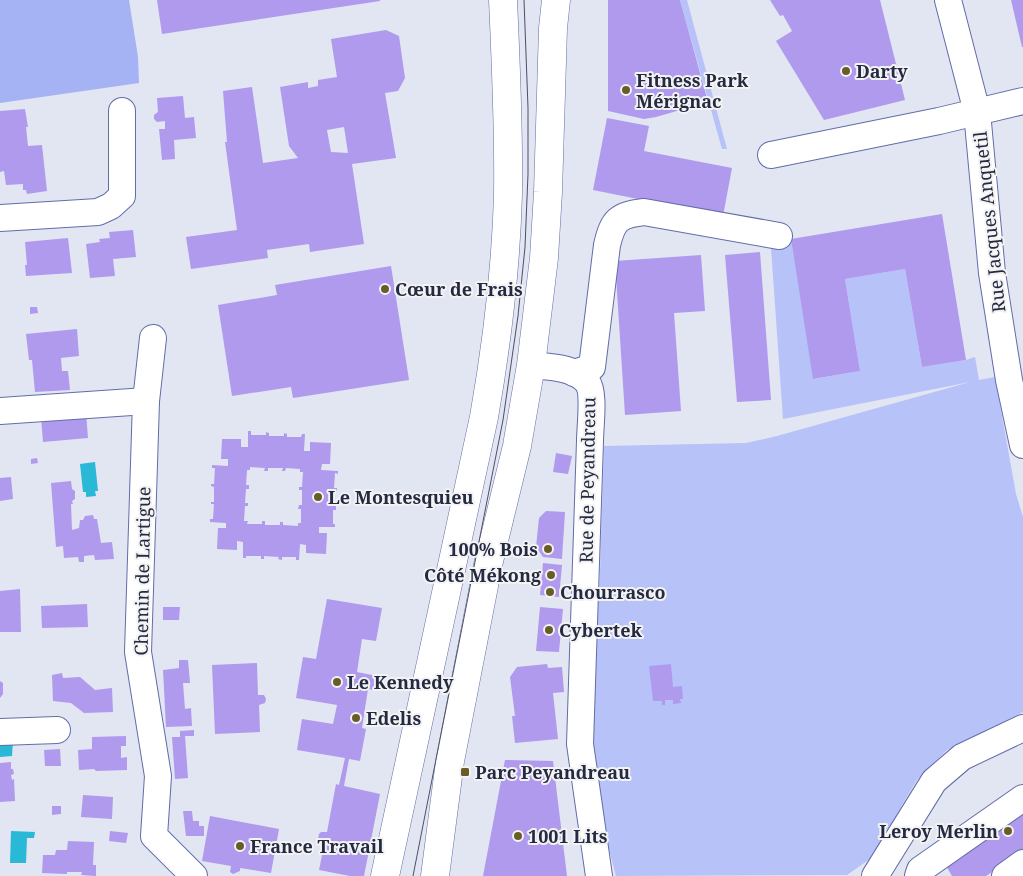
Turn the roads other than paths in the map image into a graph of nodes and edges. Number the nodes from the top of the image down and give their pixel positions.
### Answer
1 (503, 0) edge
2 (539, 0) edge
3 (556, 0) edge
4 (948, 0) edge
5 (1023, 101) edge
6 (122, 111) dead end
7 (977, 112) junction
8 (771, 156) dead end
9 (548, 192) junction
10 (0, 218) edge
11 (779, 236) dead end
12 (154, 338) dead end
13 (531, 365) junction
14 (574, 373) junction
15 (146, 402) junction
16 (0, 411) edge
17 (1023, 445) edge
18 (419, 715) junction
19 (1023, 728) edge
20 (57, 730) dead end
21 (0, 732) edge
22 (1023, 798) edge
23 (1023, 862) edge
24 (194, 876) edge
25 (385, 876) edge
26 (404, 876) edge
27 (435, 876) edge
28 (599, 876) edge
29 (875, 876) edge
30 (918, 876) edge
31 (1005, 876) edge

1 - 18 main road
2 - 9 main road
3 - 9 main road
4 - 7 street, Rue Jacques Anquetil
5 - 7 street
6 - 10 street
7 - 8 street
7 - 17 street, Rue Jacques Anquetil
9 - 13 main road
11 - 14 street
12 - 15 street, Chemin de Lartigue
13 - 14 street, Rue de Peyandreau
13 - 27 main road
14 - 28 street, Rue de Peyandreau
15 - 16 street
15 - 24 street, Chemin de Lartigue
18 - 25 main road
18 - 26 main road
19 - 29 street
20 - 21 street
22 - 30 street
23 - 31 street

